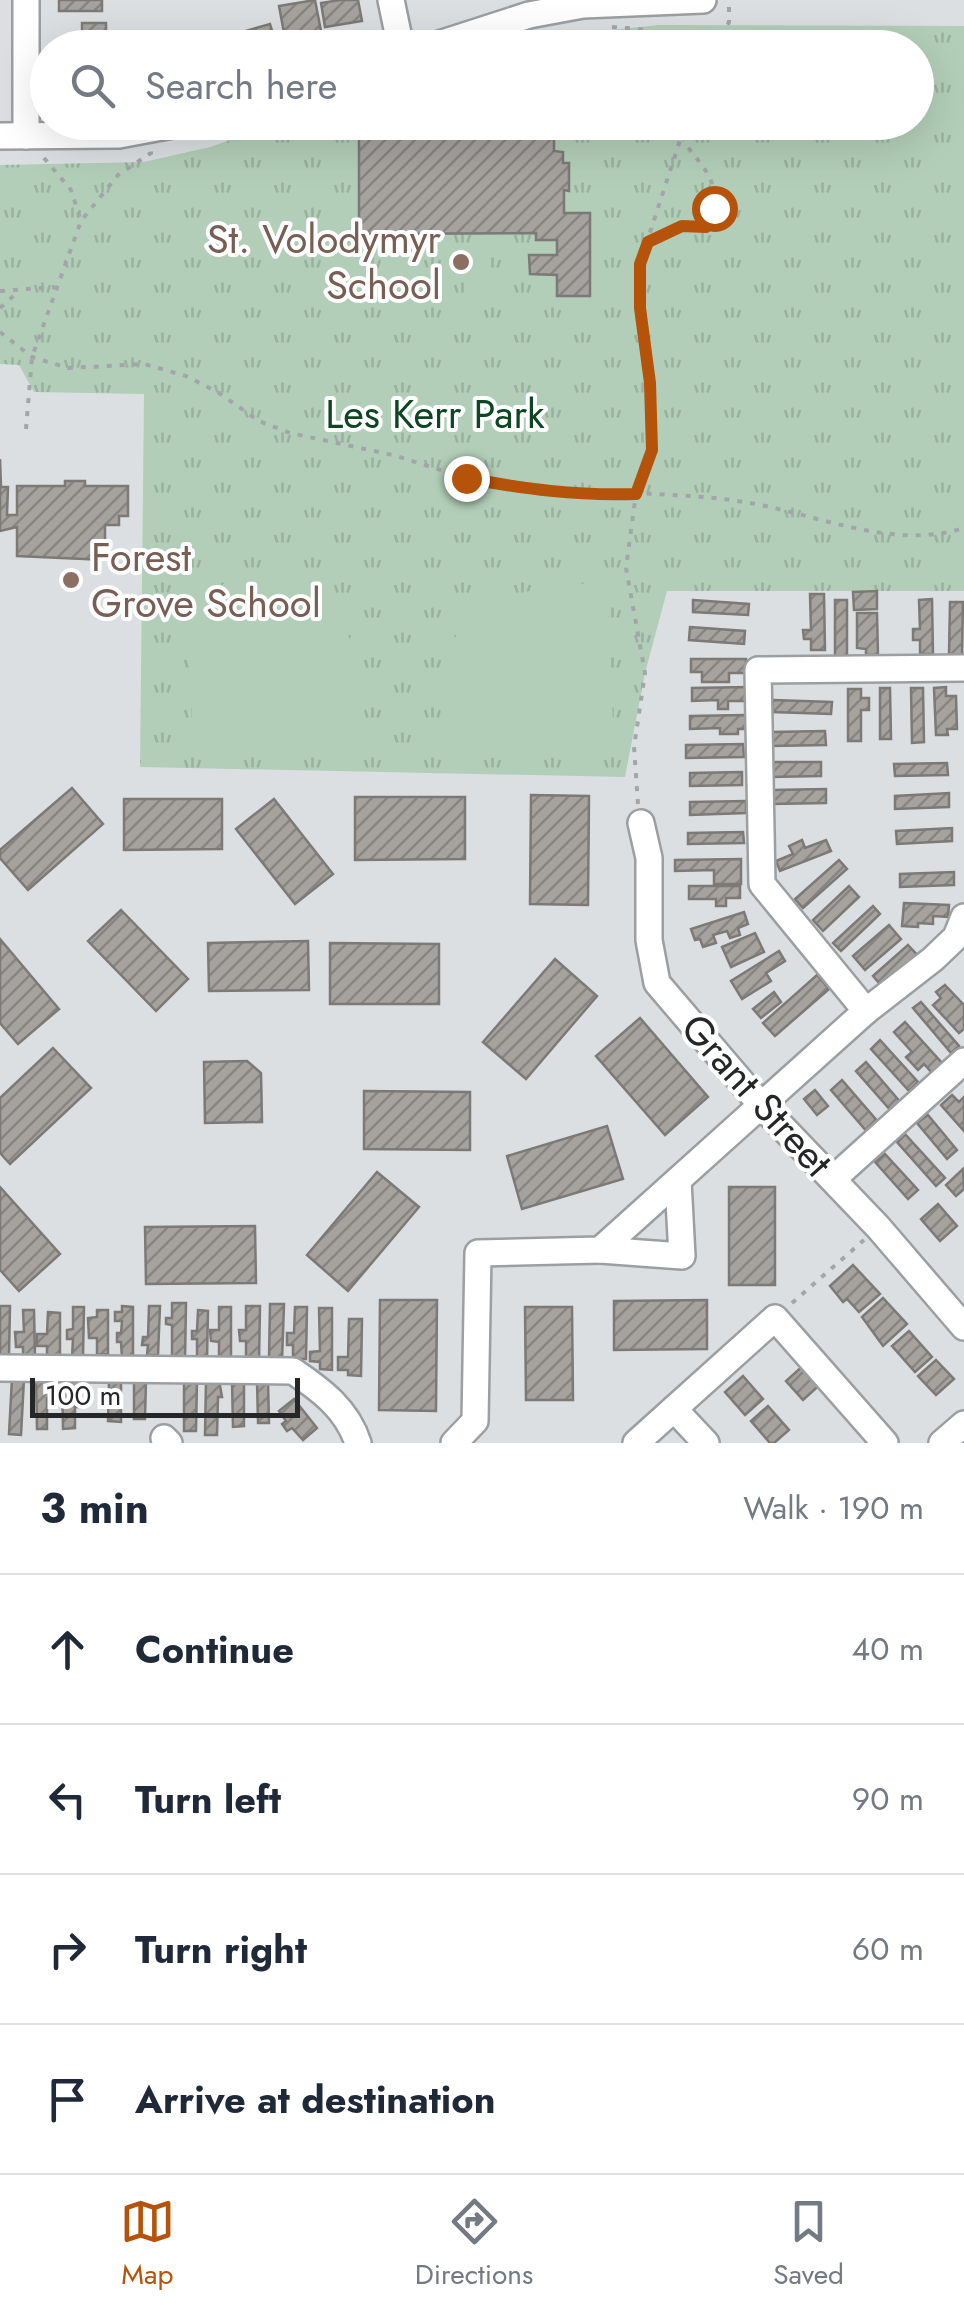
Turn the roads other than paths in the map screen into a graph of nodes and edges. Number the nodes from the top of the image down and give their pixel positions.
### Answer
1 (26, 0) edge
2 (391, 0) edge
3 (703, 0) edge
4 (398, 30) edge
5 (483, 30) edge
6 (30, 60) edge
7 (0, 136) edge
8 (30, 136) edge
9 (964, 668) edge
10 (641, 823) dead end
11 (964, 917) edge
12 (866, 1010) junction
13 (964, 1061) edge
14 (762, 1106) junction
15 (833, 1179) junction
16 (678, 1181) junction
17 (600, 1250) junction
18 (964, 1327) edge
19 (0, 1368) edge
20 (674, 1409) junction
21 (964, 1424) edge
22 (358, 1443) edge
23 (454, 1443) edge
24 (636, 1443) edge
25 (706, 1443) edge
26 (885, 1443) edge
27 (942, 1443) edge

1 - 6 street
2 - 4 street
3 - 5 street
7 - 8 street
9 - 12 street
10 - 14 street, Grant Street
11 - 12 street
12 - 14 street
13 - 15 street
14 - 15 street, Grant Street
14 - 16 street
15 - 18 street, Grant Street
16 - 17 street
16 - 17 street
17 - 23 street
19 - 22 street
20 - 24 street
20 - 25 street
20 - 26 street
21 - 27 street

